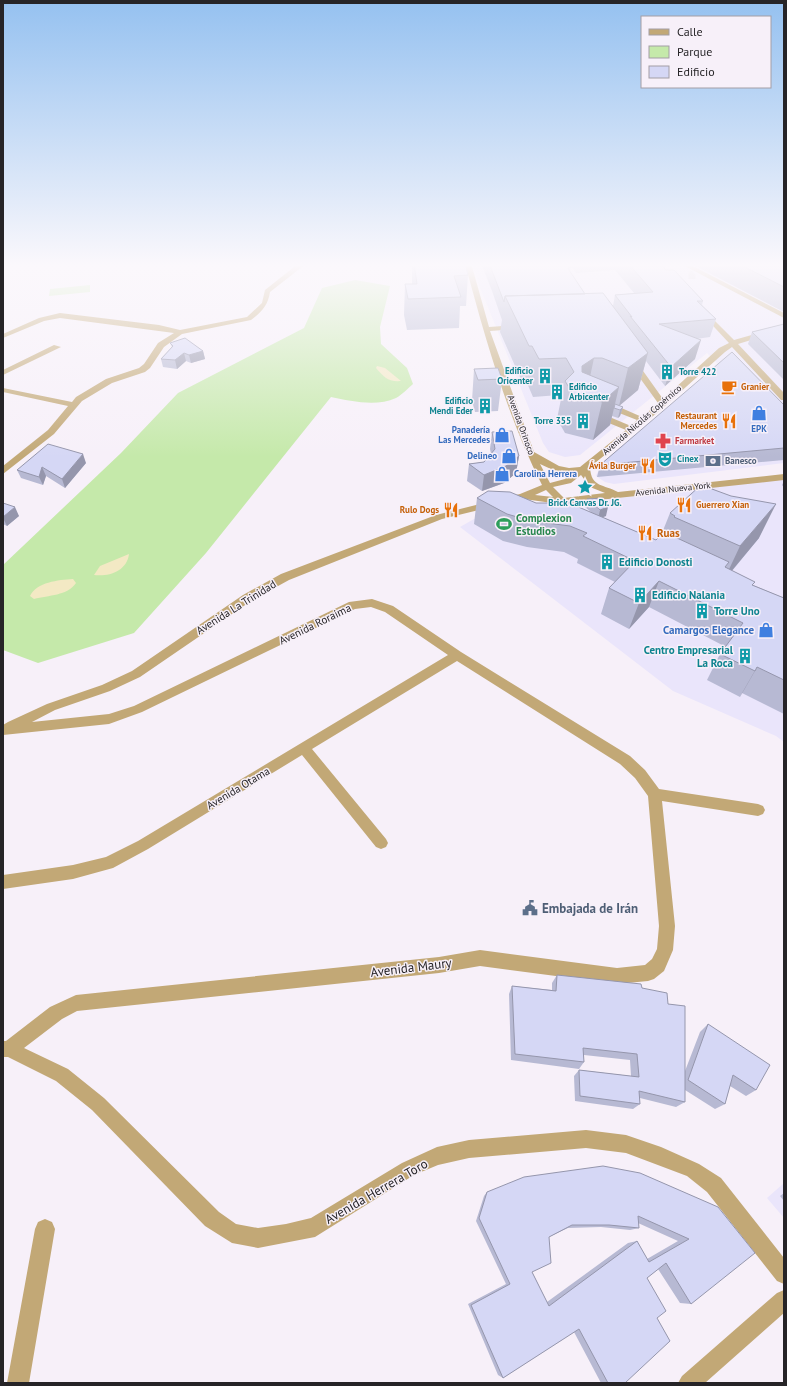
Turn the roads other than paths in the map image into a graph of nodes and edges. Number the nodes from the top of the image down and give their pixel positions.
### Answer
1 (25, 328) edge
2 (159, 328) edge
3 (203, 328) edge
4 (512, 328) edge
5 (717, 328) edge
6 (784, 328) edge
7 (486, 329) joint
8 (180, 332) junction
9 (3, 336) edge
10 (731, 344) junction
11 (57, 347) dead end
12 (627, 355) edge
13 (3, 373) edge
14 (5, 392) edge
15 (784, 398) edge
16 (597, 401) edge
17 (662, 404) junction
18 (73, 405) junction
19 (592, 413) edge
20 (622, 416) edge
21 (642, 421) junction
22 (632, 429) junction
23 (530, 453) junction
24 (586, 468) junction
25 (3, 472) edge
26 (784, 477) edge
27 (547, 486) junction
28 (619, 494) junction
29 (523, 496) junction
30 (562, 501) junction
31 (586, 518) edge
32 (457, 655) junction
33 (4, 730) edge
34 (304, 748) junction
35 (655, 794) junction
36 (758, 810) dead end
37 (381, 843) dead end
38 (3, 882) edge
39 (6, 1049) edge
40 (45, 1229) dead end
41 (784, 1274) edge
42 (784, 1300) edge
43 (18, 1383) edge
44 (689, 1383) edge

1 - 9 street
2 - 8 street
3 - 8 street
4 - 7 street
5 - 10 street
6 - 10 street
7 - 23 street, Avenida Orinoco
8 - 18 street
10 - 15 street
10 - 17 street, Avenida Nicolás Copérnico
11 - 13 street
12 - 17 street
14 - 18 street
16 - 21 street
17 - 21 street, Avenida Nicolás Copérnico
18 - 25 street
19 - 22 street
20 - 21 street
21 - 22 street, Avenida Nicolás Copérnico
22 - 24 street, Avenida Nicolás Copérnico
23 - 24 street
23 - 27 street, Avenida Orinoco
24 - 27 street, Avenida Nicolás Copérnico
24 - 28 street
26 - 28 street, Avenida Nueva York
27 - 29 street, Avenida La Trinidad
27 - 30 street, Avenida Orinoco
28 - 30 street, Avenida Nueva York
29 - 30 street, Avenida La Trinidad
29 - 33 street, Avenida La Trinidad
30 - 31 street, Avenida Orinoco
32 - 33 street, Avenida Roraima
32 - 34 street, Avenida Otama
32 - 35 street, Avenida Roraima
34 - 37 street
34 - 38 street, Avenida Otama
35 - 36 street
35 - 39 street, Avenida Maury
39 - 41 street, Avenida Herrera Toro
40 - 43 street
42 - 44 street

